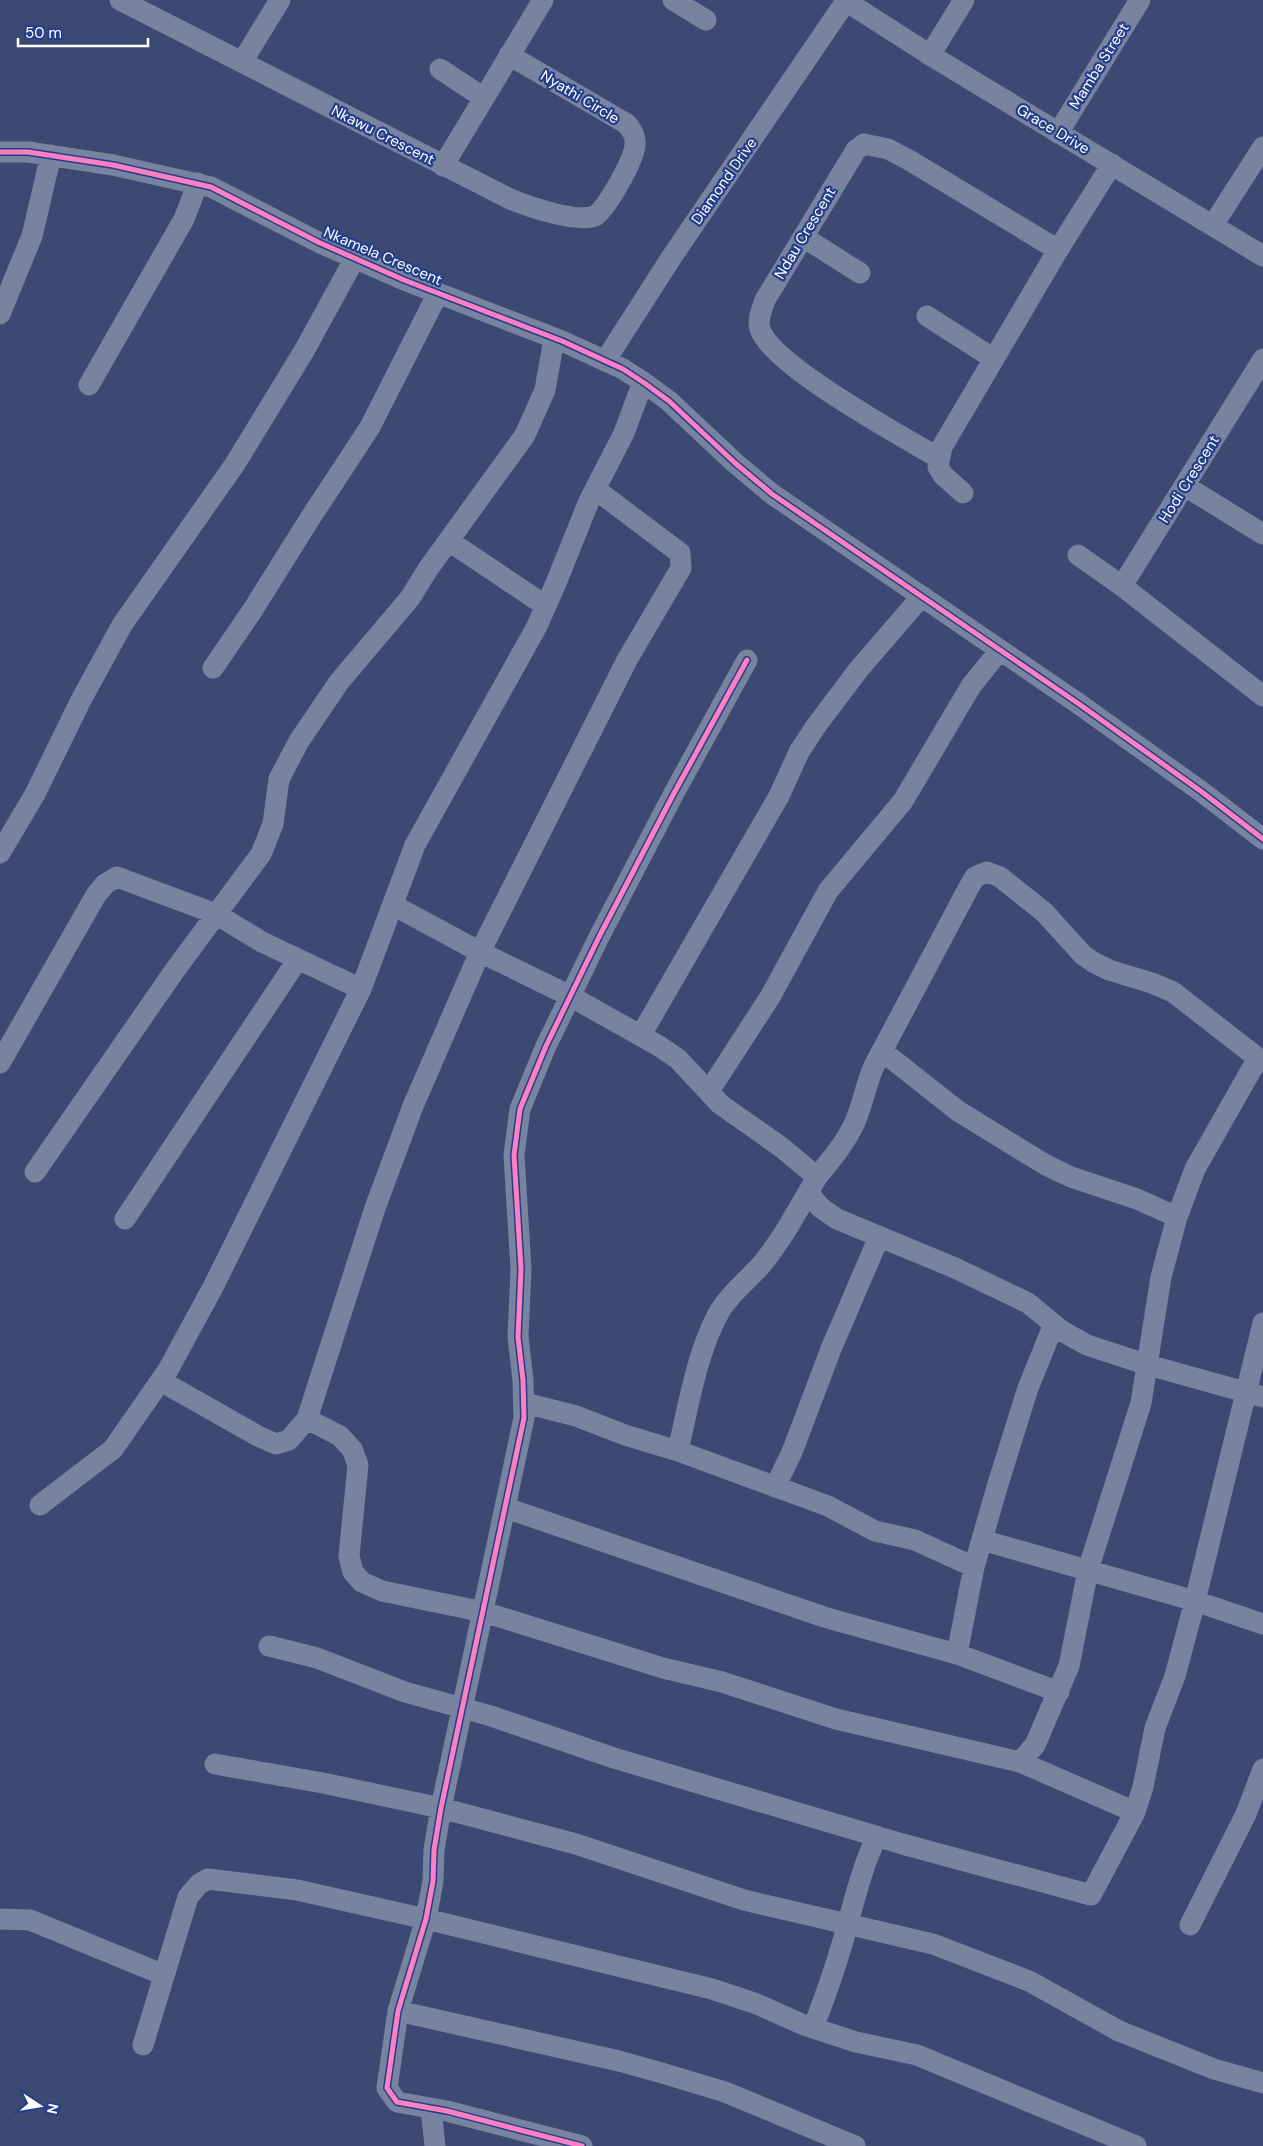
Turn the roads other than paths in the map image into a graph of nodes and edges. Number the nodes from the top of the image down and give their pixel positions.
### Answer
1 (120, 0) edge
2 (280, 0) edge
3 (673, 0) edge
4 (964, 0) edge
5 (1140, 0) edge
6 (540, 1) edge
7 (845, 1) edge
8 (706, 20) dead end
9 (509, 55) junction
10 (930, 55) junction
11 (242, 62) junction
12 (440, 69) dead end
13 (484, 98) junction
14 (1058, 133) junction
15 (1263, 147) edge
16 (0, 152) edge
17 (51, 155) junction
18 (1112, 164) junction
19 (443, 166) junction
20 (198, 184) junction
21 (1213, 225) junction
22 (803, 237) junction
23 (1058, 250) junction
24 (1263, 256) edge
25 (355, 258) junction
26 (860, 274) dead end
27 (438, 293) junction
28 (0, 314) edge
29 (927, 316) dead end
30 (558, 340) junction
31 (994, 359) junction
32 (605, 361) junction
33 (1261, 369) edge
34 (644, 382) junction
35 (89, 385) dead end
36 (938, 458) junction
37 (1185, 486) junction
38 (595, 489) junction
39 (963, 493) dead end
40 (1263, 534) edge
41 (449, 541) junction
42 (1078, 555) dead end
43 (1122, 586) junction
44 (922, 596) junction
45 (546, 606) junction
46 (1000, 650) junction
47 (747, 660) dead end
48 (213, 668) dead end
49 (1263, 696) edge
50 (1263, 839) edge
51 (0, 853) edge
52 (393, 905) junction
53 (216, 914) junction
54 (480, 952) junction
55 (298, 959) junction
56 (361, 989) junction
57 (570, 996) junction
58 (641, 1035) junction
59 (882, 1051) junction
60 (1260, 1060) edge
61 (0, 1063) edge
62 (709, 1091) junction
63 (35, 1172) dead end
64 (813, 1185) junction
65 (1177, 1217) junction
66 (125, 1219) dead end
67 (879, 1236) junction
68 (1263, 1323) edge
69 (1054, 1324) junction
70 (1148, 1365) junction
71 (161, 1381) junction
72 (1255, 1394) edge
73 (525, 1403) junction
74 (307, 1420) junction
75 (678, 1451) junction
76 (775, 1487) junction
77 (40, 1505) dead end
78 (506, 1508) junction
79 (982, 1540) junction
80 (974, 1567) junction
81 (1088, 1570) junction
82 (1195, 1601) junction
83 (484, 1612) junction
84 (1263, 1624) edge
85 (269, 1646) dead end
86 (956, 1654) junction
87 (1059, 1692) junction
88 (463, 1709) junction
89 (1020, 1762) junction
90 (215, 1764) dead end
91 (1263, 1769) edge
92 (441, 1808) junction
93 (1135, 1812) junction
94 (877, 1836) junction
95 (426, 1918) junction
96 (0, 1919) edge
97 (848, 1922) junction
98 (1190, 1925) dead end
99 (164, 1975) junction
100 (398, 2011) junction
101 (813, 2028) junction
102 (143, 2045) dead end
103 (1263, 2083) edge
104 (431, 2109) junction
105 (435, 2146) edge
106 (582, 2146) edge
107 (855, 2146) edge
108 (1136, 2146) edge

1 - 11 street, Nkawu Crescent
2 - 11 street
3 - 8 street
4 - 10 street
5 - 14 street, Mamba Street
6 - 9 street, Nkawu Crescent
7 - 10 street, Grace Drive
7 - 32 street, Diamond Drive
9 - 13 street, Nkawu Crescent
9 - 19 street, Nyathi Circle
10 - 14 street, Grace Drive
11 - 19 street, Nkawu Crescent
12 - 13 street
13 - 19 street, Nkawu Crescent
14 - 18 street, Grace Drive
15 - 21 street
16 - 17 street, Nkamela Crescent
17 - 20 street, Nkamela Crescent
17 - 28 street
18 - 21 street, Grace Drive
18 - 23 street
20 - 25 street, Nkamela Crescent
20 - 35 street
21 - 24 street, Grace Drive
22 - 23 street, Ndau Crescent
22 - 26 street
22 - 36 street, Ndau Crescent
23 - 31 street
25 - 27 street, Nkamela Crescent
25 - 51 street
27 - 30 street, Nkamela Crescent
27 - 48 street
29 - 31 street
30 - 32 street, Nkamela Crescent
30 - 41 street
31 - 36 street
32 - 34 street, Nkamela Crescent
33 - 37 street, Hodi Crescent
34 - 38 street
34 - 44 street, Nkamela Crescent
36 - 39 street
37 - 40 street
37 - 43 street, Hodi Crescent
38 - 45 street
38 - 54 street
41 - 45 street
41 - 53 street
42 - 43 street
43 - 49 street
44 - 46 street, Nkamela Crescent
44 - 58 street
45 - 52 street
46 - 50 street, Nkamela Crescent
46 - 62 street
47 - 57 street
52 - 54 street
52 - 56 street
53 - 55 street
53 - 61 street
53 - 63 street
54 - 57 street
54 - 74 street
55 - 56 street
55 - 66 street
56 - 71 street
57 - 58 street
57 - 73 street
58 - 62 street
59 - 60 street
59 - 64 street
59 - 65 street
60 - 65 street
62 - 64 street
64 - 67 street
64 - 75 street
65 - 70 street
67 - 69 street
67 - 76 street
68 - 72 street
69 - 70 street
69 - 79 street
70 - 72 street
70 - 81 street
71 - 74 street
71 - 77 street
72 - 82 street
73 - 75 street
73 - 78 street
74 - 83 street
75 - 76 street
76 - 80 street
78 - 83 street
78 - 86 street
79 - 80 street
79 - 81 street
80 - 86 street
81 - 82 street
81 - 87 street
82 - 84 street
82 - 93 street
83 - 88 street
83 - 89 street
85 - 88 street
86 - 87 street
87 - 89 street
88 - 92 street
88 - 94 street
89 - 93 street
90 - 92 street
91 - 98 street
92 - 95 street
92 - 97 street
93 - 94 street
94 - 97 street
95 - 99 street
95 - 100 street
95 - 101 street
96 - 99 street
97 - 101 street
97 - 103 street
99 - 102 street
100 - 104 street
100 - 107 street
101 - 108 street
104 - 105 street
104 - 106 street

